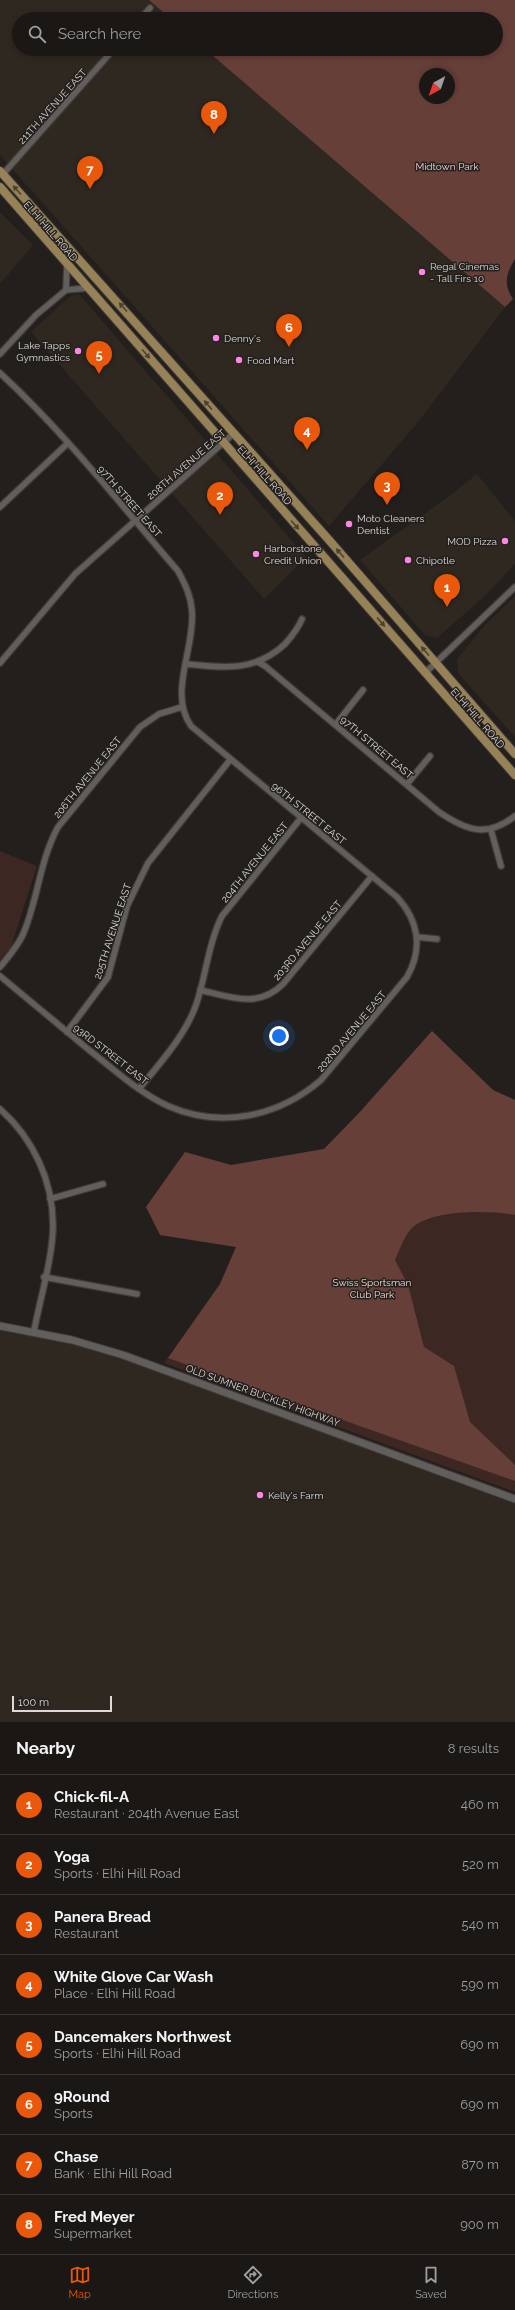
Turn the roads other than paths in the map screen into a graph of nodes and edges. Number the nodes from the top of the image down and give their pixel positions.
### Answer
1 (150, 8) dead end
2 (146, 12) edge
3 (108, 56) edge
4 (1, 173) edge
5 (0, 187) edge
6 (67, 264) junction
7 (88, 288) junction
8 (66, 290) junction
9 (0, 354) edge
10 (0, 373) edge
11 (234, 434) junction
12 (68, 443) junction
13 (223, 443) junction
14 (0, 507) edge
15 (135, 521) junction
16 (515, 587) edge
17 (302, 619) dead end
18 (258, 662) junction
19 (0, 663) edge
20 (435, 663) junction
21 (186, 664) junction
22 (424, 673) junction
23 (362, 690) dead end
24 (182, 707) junction
25 (336, 724) junction
26 (515, 754) edge
27 (430, 756) dead end
28 (230, 760) junction
29 (515, 775) edge
30 (407, 784) junction
31 (515, 816) edge
32 (301, 818) junction
33 (491, 830) junction
34 (501, 866) dead end
35 (372, 876) junction
36 (417, 937) junction
37 (437, 939) dead end
38 (0, 967) edge
39 (0, 976) edge
40 (200, 990) junction
41 (67, 1032) junction
42 (140, 1089) junction
43 (0, 1109) edge
44 (224, 1118) joint
45 (103, 1184) dead end
46 (50, 1199) junction
47 (44, 1277) junction
48 (137, 1294) dead end
49 (0, 1326) edge
50 (34, 1331) junction
51 (515, 1499) edge

1 - 2 street
3 - 4 street, 211TH AVENUE EAST
11 -> 4 main road, ELHI HILL ROAD
5 - 6 main road, ELHI HILL ROAD
6 - 7 main road, ELHI HILL ROAD
6 - 8 street
7 - 8 street
7 -> 13 main road, ELHI HILL ROAD
8 - 9 street
10 - 12 street, 97TH STREET EAST
11 - 13 street, 208TH AVENUE EAST
20 -> 11 main road, ELHI HILL ROAD
12 - 14 street
12 - 15 street, 97TH STREET EAST
13 - 15 street, 208TH AVENUE EAST
13 -> 22 main road, ELHI HILL ROAD
15 - 19 street, 208TH AVENUE EAST
15 - 21 street, 97TH STREET EAST
16 - 20 street
17 - 18 street
18 - 21 street
18 - 25 street, 97TH STREET EAST
20 - 22 street
20 - 26 main road, ELHI HILL ROAD
21 - 24 street
22 - 29 main road, ELHI HILL ROAD
23 - 25 street
24 - 28 street, 96TH STREET EAST
24 - 38 street, 206TH AVENUE EAST
25 - 30 street, 97TH STREET EAST
27 - 30 street
28 - 32 street, 96TH STREET EAST
28 - 41 street, 205TH AVENUE EAST
30 - 33 street, 97TH STREET EAST
31 - 33 street
32 - 35 street, 96TH STREET EAST
32 - 40 street, 204TH AVENUE EAST
33 - 34 street
35 - 36 street, 96TH STREET EAST
35 - 40 street, 203RD AVENUE EAST
36 - 37 street
36 - 44 street, 202ND AVENUE EAST
39 - 41 street, 93RD STREET EAST
40 - 42 street, 204TH AVENUE EAST
41 - 42 street, 93RD STREET EAST
42 - 44 street, 93RD STREET EAST
43 - 46 street
45 - 46 street
46 - 47 street
47 - 48 street
47 - 50 street
49 - 50 street, OLD SUMNER BUCKLEY HIGHWAY
50 - 51 street, OLD SUMNER BUCKLEY HIGHWAY

